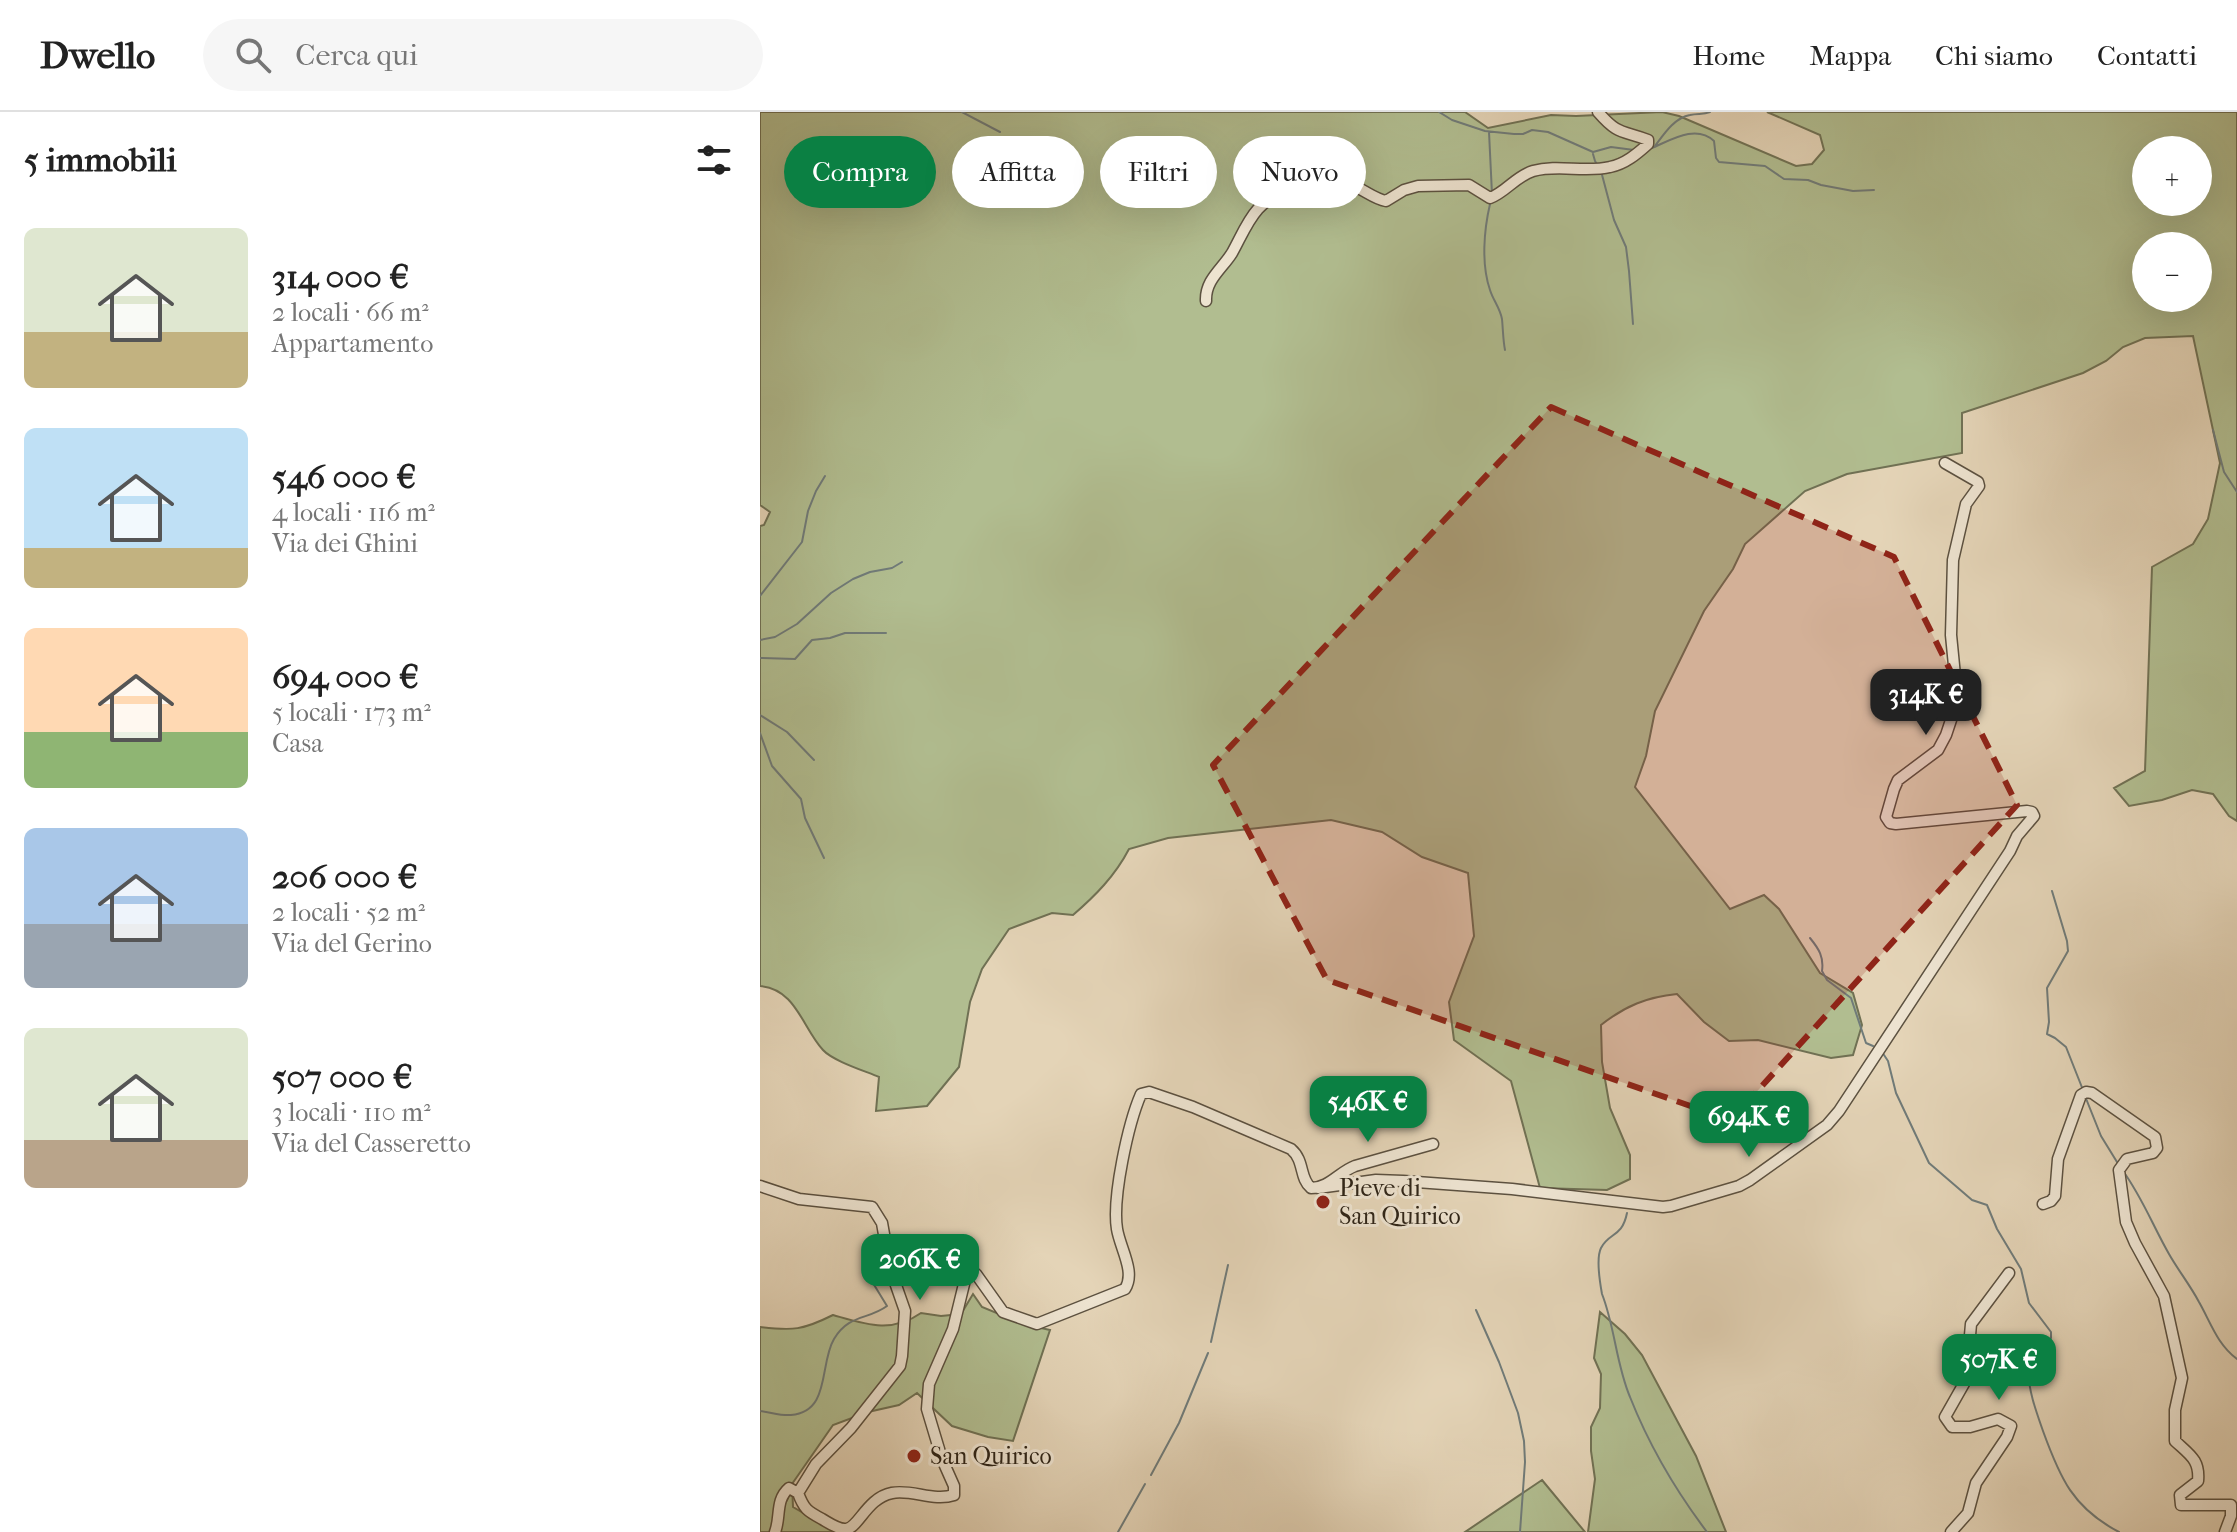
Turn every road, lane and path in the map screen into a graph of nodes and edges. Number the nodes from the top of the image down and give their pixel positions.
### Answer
1 (1598, 112) edge
2 (1206, 301) dead end
3 (1945, 463) dead end
4 (1433, 1144) dead end
5 (760, 1186) edge
6 (1318, 1188) junction
7 (2043, 1204) dead end
8 (2009, 1273) dead end
9 (798, 1493) junction
10 (775, 1532) edge
11 (1951, 1532) edge
12 (2225, 1532) edge

1 - 2 street
3 - 6 street
4 - 6 street
5 - 9 street
6 - 9 street
7 - 12 street
8 - 11 street
9 - 10 street

